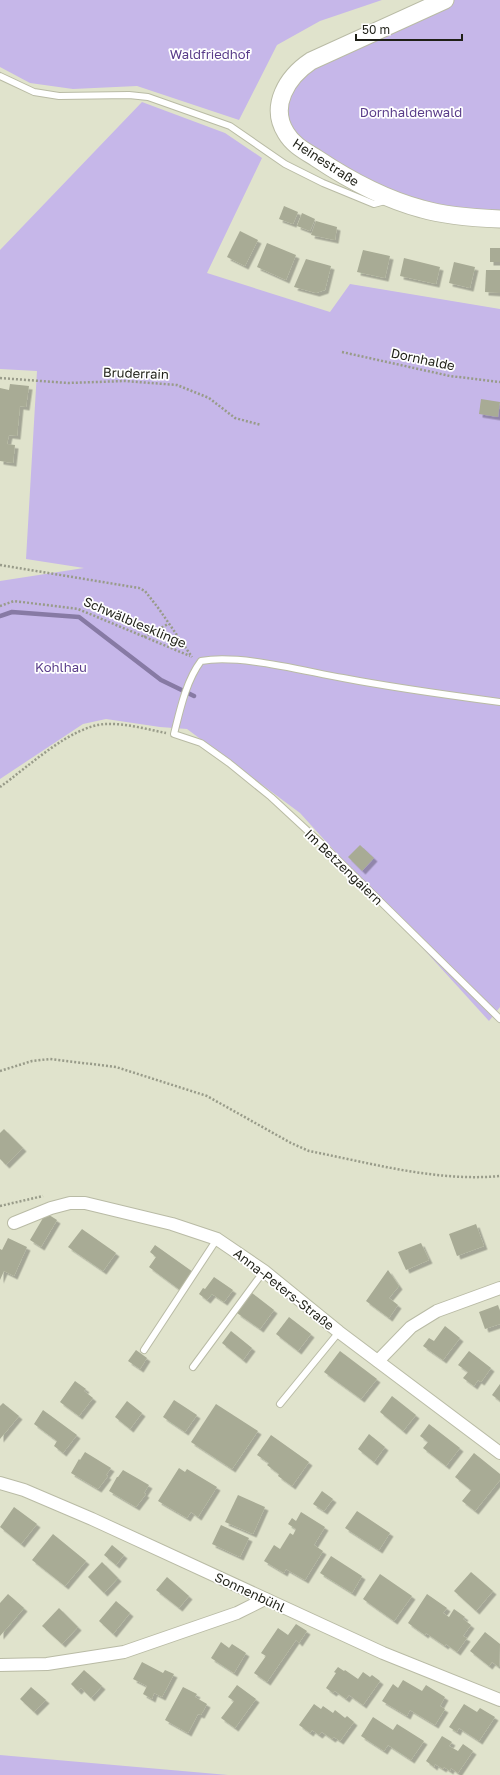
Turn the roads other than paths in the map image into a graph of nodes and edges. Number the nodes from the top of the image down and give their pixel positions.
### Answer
1 (445, 0) edge
2 (0, 76) edge
3 (390, 199) junction
4 (500, 219) edge
5 (500, 702) edge
6 (500, 1019) edge
7 (14, 1223) dead end
8 (217, 1239) junction
9 (264, 1270) junction
10 (500, 1288) edge
11 (339, 1332) junction
12 (144, 1350) dead end
13 (378, 1361) junction
14 (193, 1367) dead end
15 (280, 1404) dead end
16 (500, 1453) edge
17 (0, 1483) edge
18 (265, 1599) junction
19 (0, 1665) edge
20 (500, 1700) edge

1 - 3 main road, Heinestraße
2 - 3 lane
3 - 4 main road, Heinestraße
5 - 6 lane, Im Betzengaiern
7 - 8 street, Anna-Peters-Straße
8 - 9 street, Anna-Peters-Straße
8 - 12 lane
9 - 11 street, Anna-Peters-Straße
9 - 14 lane
10 - 13 street
11 - 13 street, Anna-Peters-Straße
11 - 15 lane
13 - 16 street, Anna-Peters-Straße
17 - 18 street, Sonnenbühl
18 - 19 street
18 - 20 street, Sonnenbühl

